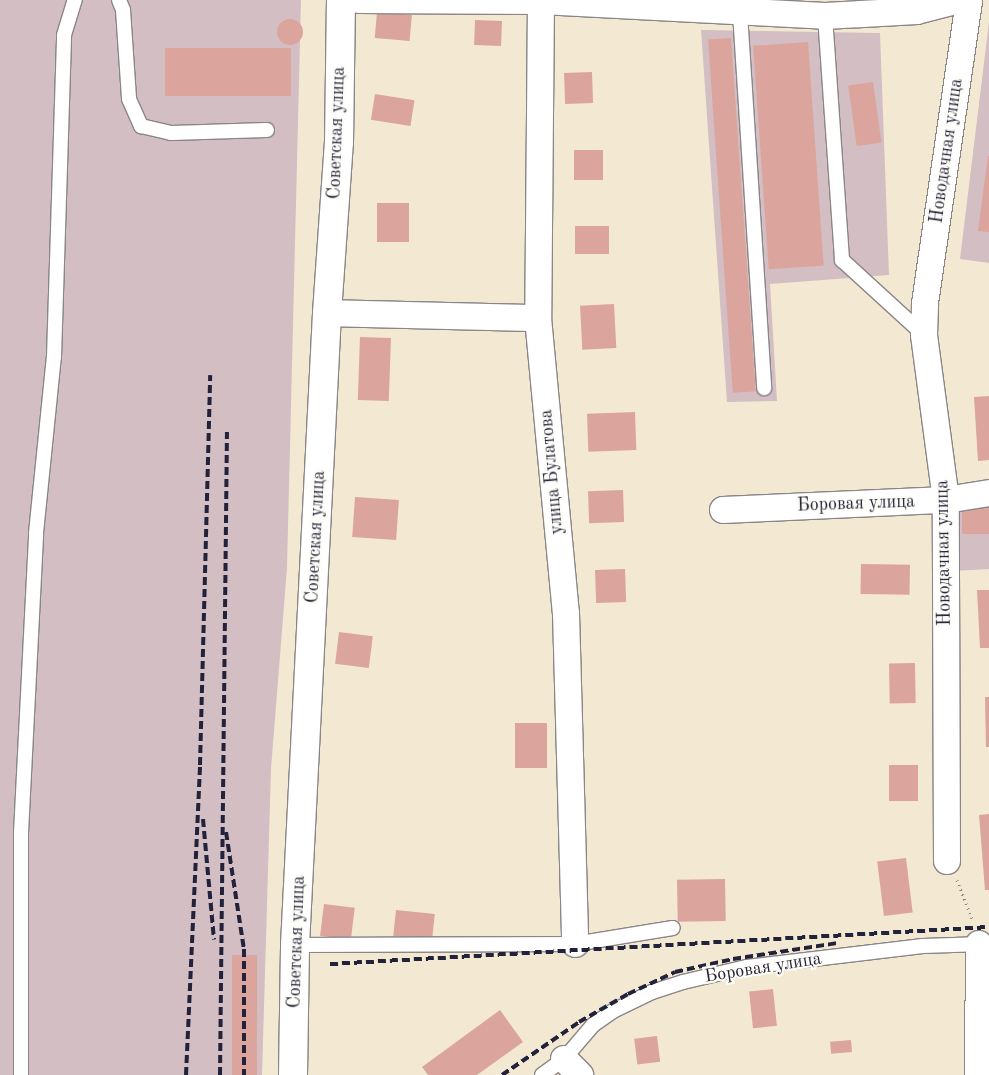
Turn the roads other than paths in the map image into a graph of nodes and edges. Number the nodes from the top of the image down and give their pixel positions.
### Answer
1 (75, 0) edge
2 (119, 0) edge
3 (341, 0) edge
4 (359, 0) edge
5 (541, 0) edge
6 (959, 0) edge
7 (969, 0) edge
8 (861, 7) edge
9 (740, 13) junction
10 (826, 16) junction
11 (267, 130) dead end
12 (327, 313) junction
13 (538, 318) junction
14 (924, 335) junction
15 (764, 388) dead end
16 (989, 493) edge
17 (946, 500) junction
18 (723, 510) dead end
19 (947, 861) road end
20 (673, 928) dead end
21 (575, 944) junction
22 (984, 944) edge
23 (296, 945) junction
24 (572, 1067) edge
25 (21, 1075) edge
26 (293, 1075) edge
27 (542, 1075) edge
28 (978, 1075) edge

1 - 25 lane
2 - 11 lane
3 - 12 street, Советская улица
4 - 5 street
5 - 9 street
5 - 13 street, улица Булатова
6 - 8 street
7 - 14 street, Новодачная улица
8 - 10 street
9 - 10 street
9 - 15 lane
10 - 14 lane
12 - 13 street
12 - 23 street, Советская улица
13 - 21 street, улица Булатова
14 - 17 street, Новодачная улица
16 - 17 street, Боровая улица
17 - 18 street, Боровая улица
17 - 19 street, Новодачная улица
20 - 21 lane
21 - 23 lane
22 - 24 lane, Боровая улица
22 - 28 street
23 - 26 street, Советская улица
24 - 27 lane, Боровая улица

